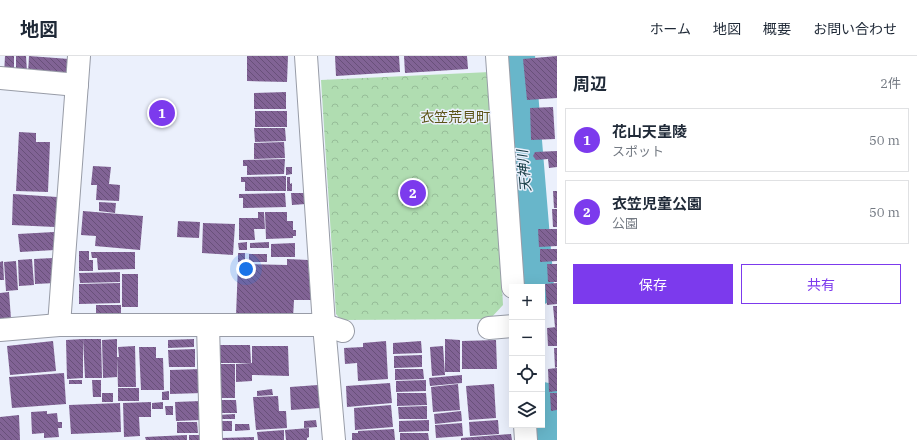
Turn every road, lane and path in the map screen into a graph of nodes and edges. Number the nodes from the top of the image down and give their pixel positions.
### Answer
1 (80, 56) edge
2 (306, 56) edge
3 (497, 56) edge
4 (0, 78) edge
5 (77, 85) junction
6 (513, 284) edge
7 (59, 325) junction
8 (208, 325) junction
9 (509, 326) edge
10 (333, 328) junction
11 (490, 328) dead end
12 (0, 330) edge
13 (525, 428) edge
14 (212, 440) edge
15 (334, 440) edge
16 (526, 440) edge

1 - 5 street
2 - 10 street
3 - 6 street
4 - 5 street
5 - 7 street
7 - 8 street
7 - 12 street
8 - 10 street
8 - 14 street
9 - 11 street
10 - 15 street
13 - 16 street

